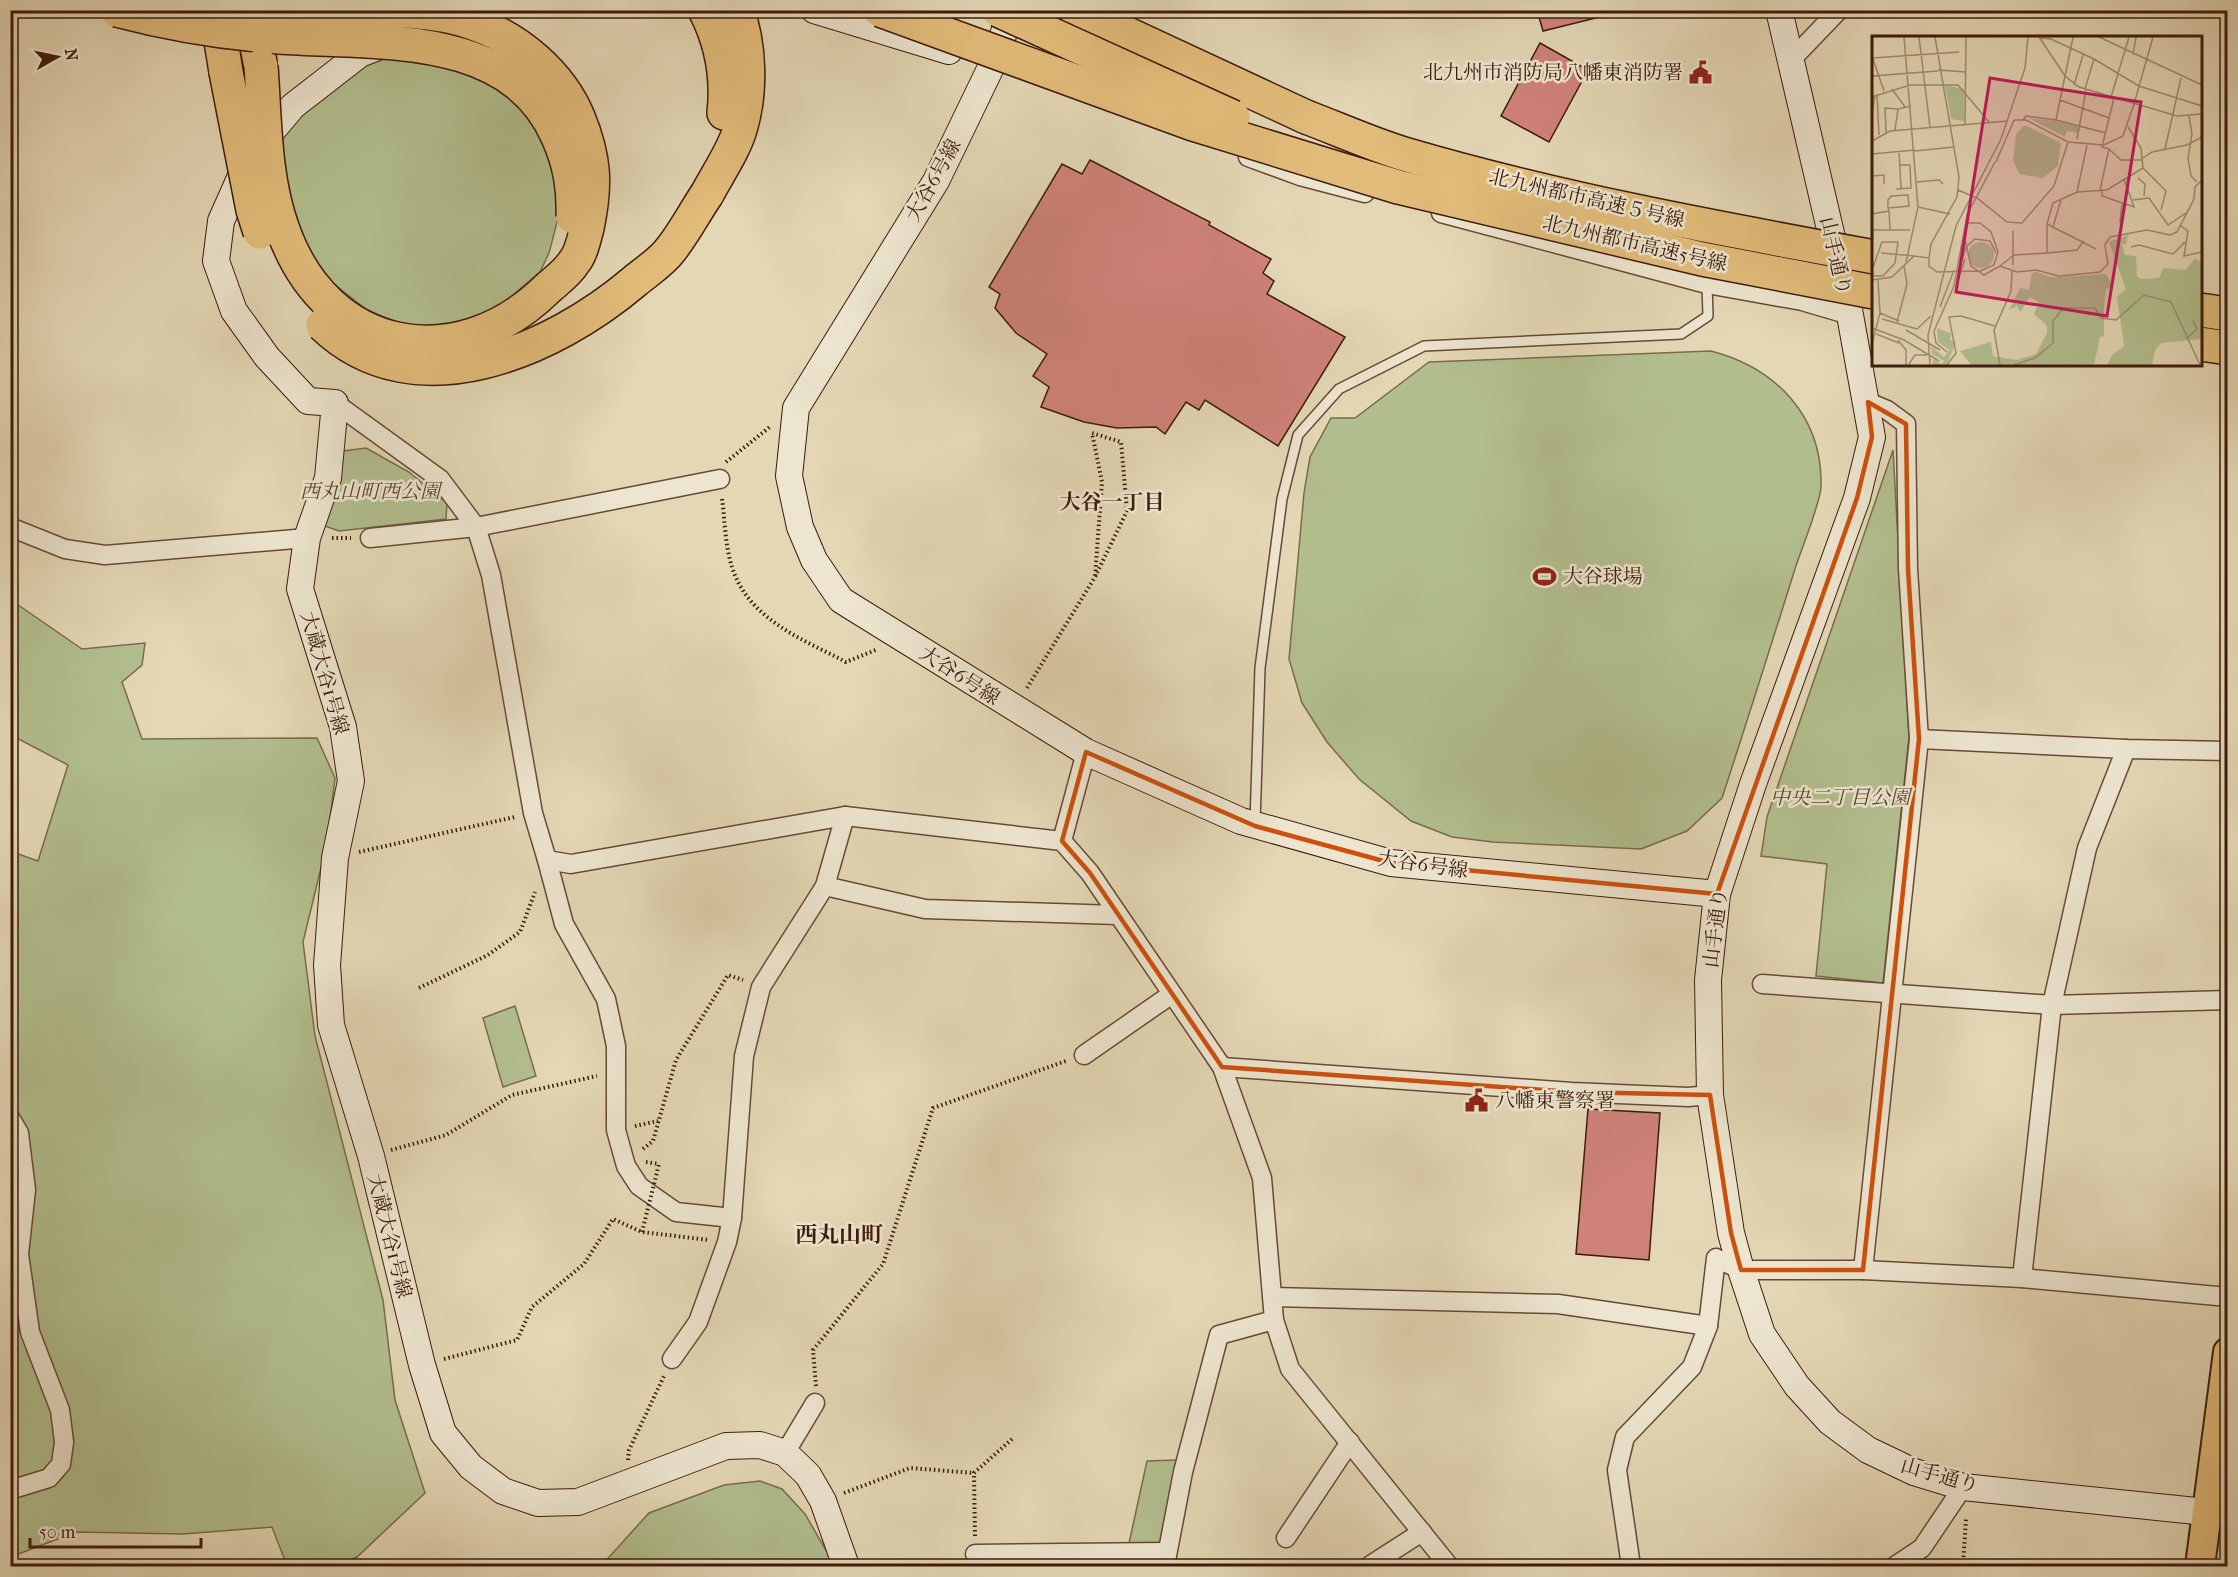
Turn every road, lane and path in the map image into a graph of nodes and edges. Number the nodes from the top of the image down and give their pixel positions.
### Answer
1 (117, 10) edge
2 (216, 10) edge
3 (250, 10) edge
4 (272, 10) edge
5 (489, 10) edge
6 (705, 10) edge
7 (737, 10) edge
8 (814, 10) edge
9 (880, 10) edge
10 (998, 10) edge
11 (1012, 10) edge
12 (1076, 10) edge
13 (1779, 10) edge
14 (1839, 10) edge
15 (1791, 60) junction
16 (993, 63) junction
17 (1398, 187) junction
18 (707, 194) junction
19 (1872, 257) edge
20 (1707, 284) junction
21 (1872, 292) edge
22 (534, 302) junction
23 (2202, 310) edge
24 (2228, 314) edge
25 (1850, 315) junction
26 (2202, 344) edge
27 (2228, 348) edge
28 (1868, 402) junction
29 (335, 403) junction
30 (766, 430) dead end
31 (720, 479) junction
32 (10, 527) edge
33 (476, 527) junction
34 (307, 538) junction
35 (370, 538) joint
36 (1095, 577) junction
37 (846, 662) dead end
38 (1013, 709) junction
39 (1919, 739) junction
40 (2126, 749) junction
41 (2228, 751) edge
42 (1086, 752) junction
43 (533, 813) junction
44 (845, 816) junction
45 (1255, 826) junction
46 (1062, 841) junction
47 (335, 858) junction
48 (547, 860) junction
49 (825, 886) junction
50 (1717, 894) junction
51 (1117, 915) junction
52 (1762, 984) dead end
53 (761, 987) junction
54 (419, 988) dead end
55 (1172, 994) junction
56 (1894, 994) junction
57 (2228, 1000) edge
58 (2052, 1005) junction
59 (1084, 1055) joint
60 (1222, 1067) junction
61 (614, 1071) junction
62 (1710, 1095) junction
63 (10, 1118) edge
64 (371, 1156) junction
65 (732, 1218) junction
66 (642, 1232) junction
67 (727, 1242) junction
68 (1741, 1270) junction
69 (1863, 1270) junction
70 (2022, 1278) junction
71 (1273, 1297) junction
72 (2228, 1297) edge
73 (1274, 1320) junction
74 (1708, 1326) junction
75 (2228, 1352) edge
76 (672, 1359) joint
77 (422, 1365) junction
78 (815, 1403) joint
79 (1012, 1439) dead end
80 (1350, 1442) junction
81 (785, 1453) junction
82 (974, 1473) junction
83 (625, 1484) junction
84 (1963, 1487) junction
85 (10, 1490) edge
86 (823, 1502) junction
87 (2217, 1513) edge
88 (1967, 1515) dead end
89 (1422, 1533) junction
90 (1286, 1538) dead end
91 (975, 1554) joint
92 (1165, 1559) edge
93 (846, 1566) edge
94 (1369, 1566) edge
95 (1449, 1566) edge
96 (1631, 1566) edge
97 (1895, 1566) edge
98 (1964, 1566) edge
99 (2200, 1566) edge

1 - 22 highway, bridge
2 - 18 highway, bridge
3 - 22 highway, bridge
4 - 22 highway, bridge
5 - 29 street
6 - 18 highway
7 - 18 highway
8 - 16 street
9 - 17 highway, bridge
10 - 17 highway, bridge
11 - 16 street, 大谷6号線
12 - 19 highway, 北九州都市高速５号線, bridge
13 - 15 street, 山手通り
14 - 15 street
15 - 25 street, 山手通り
16 - 20 street
16 - 38 street, 大谷6号線
17 - 21 highway, 北九州都市高速5号線, bridge
20 - 25 street
20 - 45 lane
23 - 24 highway
25 - 28 street, 山手通り
26 - 27 highway
28 - 39 street
28 - 50 street, 山手通り
29 - 33 street
29 - 34 street, 大蔵大谷1号線
30 - 31 path
31 - 33 street
31 - 37 path
32 - 34 street
33 - 35 street
33 - 43 street
34 - 35 path
34 - 47 street, 大蔵大谷1号線
36 - 36 path
36 - 38 path
38 - 42 street, 大谷6号線
39 - 40 street
39 - 56 street
40 - 41 street
40 - 58 street
42 - 45 street, 大谷6号線
42 - 46 street
43 - 47 path
43 - 48 street
44 - 46 street
44 - 48 street
44 - 49 street
45 - 50 street, 大谷6号線
46 - 51 street
47 - 64 street, 大蔵大谷1号線
48 - 54 path
48 - 61 street
49 - 51 street
49 - 53 street
50 - 62 street, 山手通り
51 - 55 street
52 - 56 street
53 - 65 street
53 - 66 path, bridge
55 - 59 street
55 - 60 street
56 - 58 street
56 - 69 street
57 - 58 street
58 - 70 street
59 - 78 path
60 - 62 street
60 - 71 street
61 - 64 path
61 - 65 street
62 - 68 street, 山手通り
63 - 85 street
64 - 77 street, 大蔵大谷1号線
65 - 67 street
66 - 67 path
66 - 77 path
67 - 76 street
68 - 69 street
68 - 74 street
68 - 84 street, 山手通り
69 - 70 street
70 - 72 street
71 - 73 street
71 - 74 street
73 - 80 street
73 - 92 street
74 - 96 street
75 - 87 main road
76 - 83 path
77 - 83 street, 大蔵大谷1号線
78 - 81 street
79 - 82 path
80 - 89 street
80 - 90 street
81 - 83 street, 大蔵大谷1号線
81 - 86 street, 大蔵大谷1号線
82 - 86 path
82 - 91 path
84 - 87 street, 山手通り
84 - 97 street
86 - 93 street, 大蔵大谷1号線
87 - 99 main road
88 - 98 path
89 - 94 street
89 - 95 street
91 - 92 street

